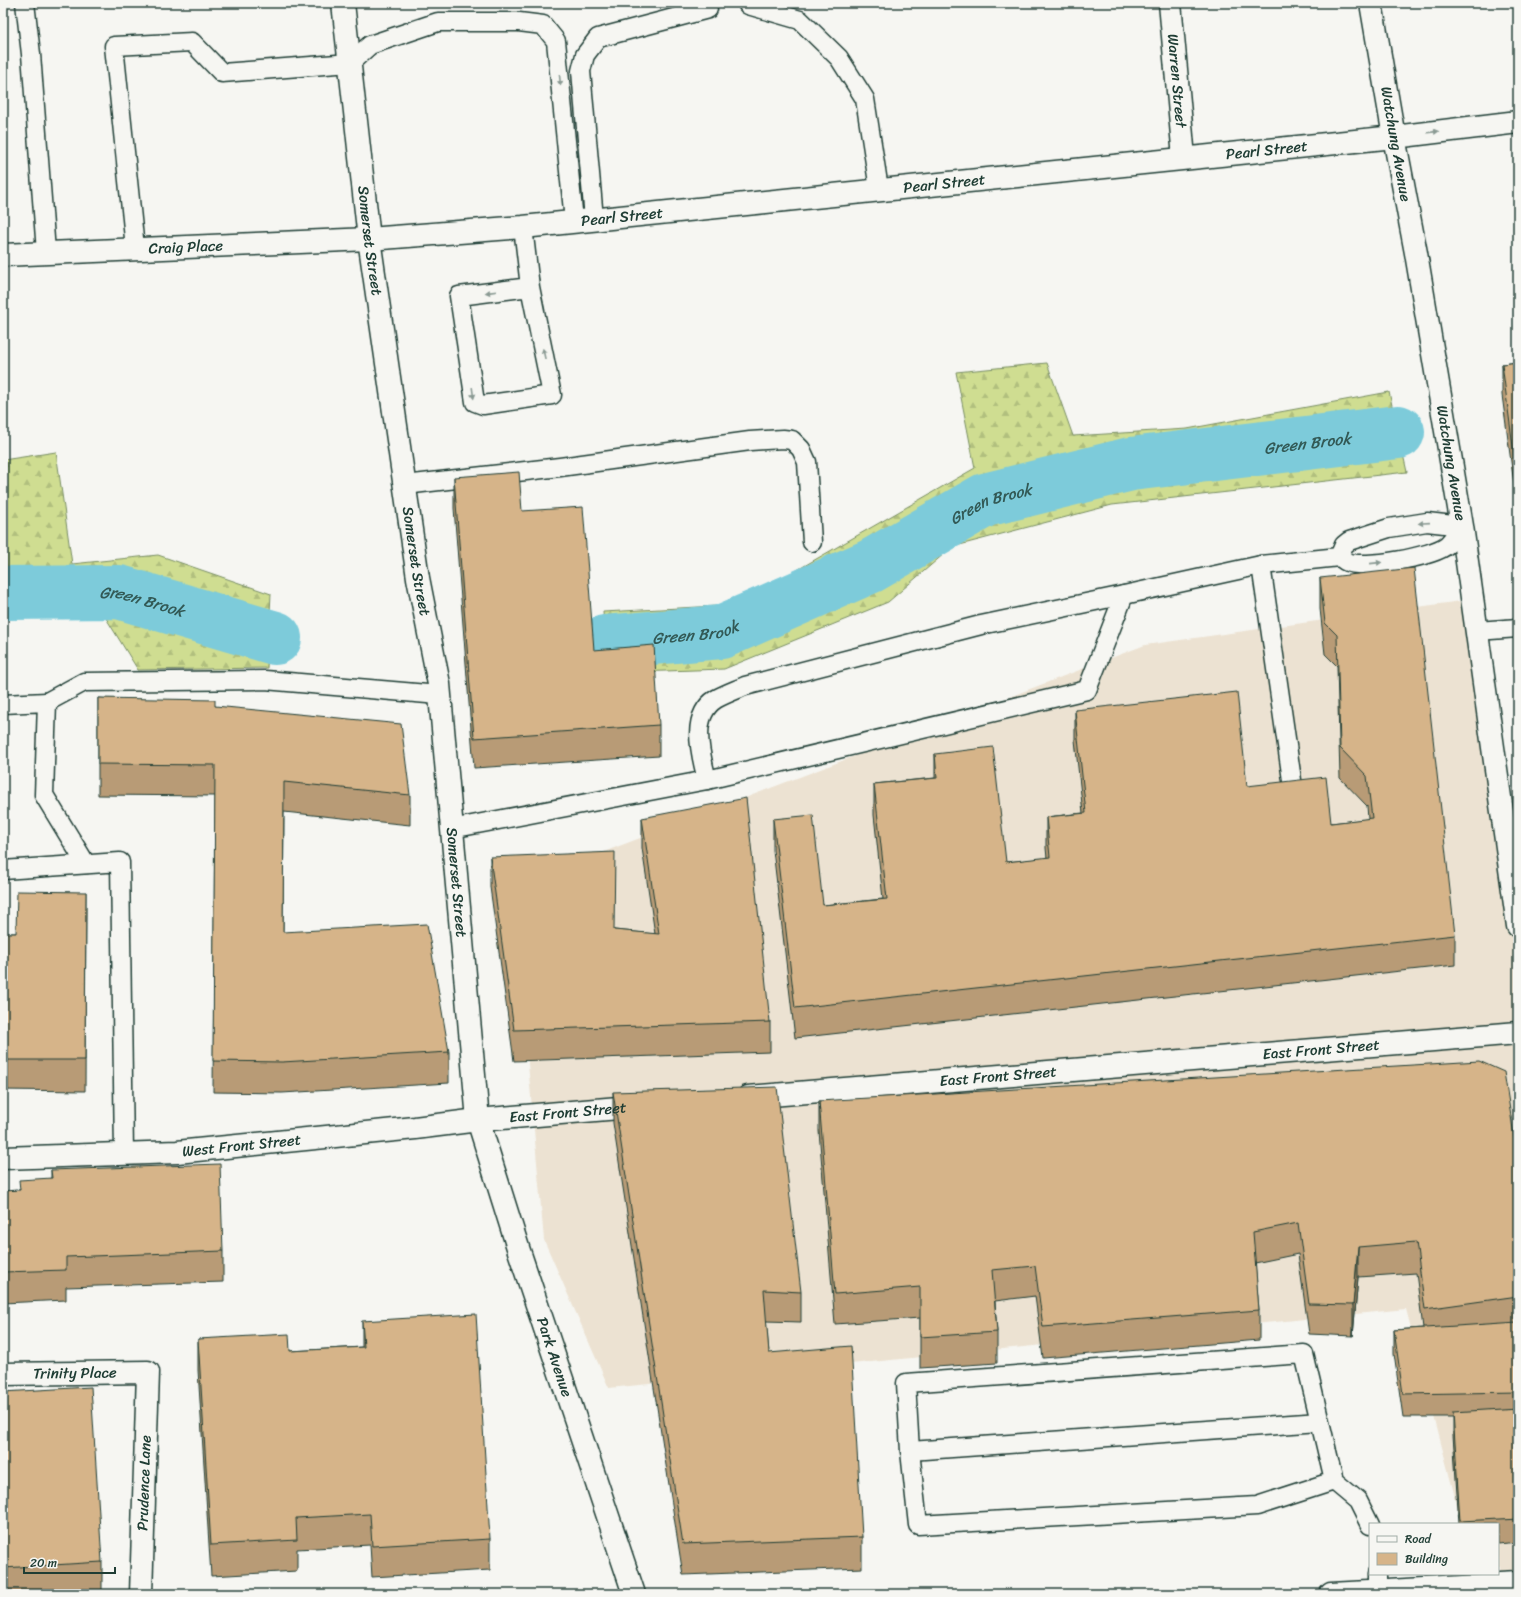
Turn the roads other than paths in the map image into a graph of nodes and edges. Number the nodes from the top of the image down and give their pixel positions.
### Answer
1 (25, 3) edge
2 (343, 3) edge
3 (1170, 3) edge
4 (1371, 3) edge
5 (748, 5) dead end
6 (708, 9) dead end
7 (350, 63) junction
8 (1518, 122) edge
9 (1394, 137) junction
10 (1184, 158) junction
11 (879, 189) junction
12 (584, 220) junction
13 (523, 227) junction
14 (369, 239) junction
15 (135, 248) junction
16 (46, 252) junction
17 (3, 255) edge
18 (530, 287) junction
19 (405, 485) junction
20 (1461, 518) junction
21 (812, 542) dead end
22 (1339, 557) junction
23 (1261, 564) junction
24 (1124, 595) junction
25 (1518, 628) edge
26 (1477, 631) junction
27 (439, 695) junction
28 (46, 702) junction
29 (3, 704) edge
30 (707, 780) junction
31 (1293, 787) edge
32 (452, 829) junction
33 (86, 864) junction
34 (3, 870) edge
35 (1518, 926) edge
36 (1518, 1033) edge
37 (724, 1099) edge
38 (661, 1104) edge
39 (478, 1120) junction
40 (124, 1154) junction
41 (3, 1158) edge
42 (148, 1372) joint
43 (3, 1374) edge
44 (1320, 1422) junction
45 (910, 1451) junction
46 (1334, 1481) junction
47 (1369, 1523) edge
48 (1377, 1583) edge
49 (1518, 1584) edge
50 (141, 1594) edge
51 (634, 1594) edge
52 (1331, 1594) edge

1 - 16 lane
2 - 7 street, Somerset Street
3 - 10 street, Warren Street
4 - 9 street, Watchung Avenue
5 - 11 lane
6 - 12 lane
7 -> 12 lane
7 - 14 street, Somerset Street
7 - 15 lane
9 -> 8 street, Pearl Street
9 - 10 street, Pearl Street
9 - 20 street, Watchung Avenue
10 - 11 street, Pearl Street
11 - 12 street, Pearl Street
12 - 13 street, Pearl Street
13 - 14 street, Pearl Street
13 - 18 lane
14 - 15 street, Craig Place
14 - 19 street, Somerset Street
15 - 16 street, Craig Place
16 - 17 street, Craig Place
18 -> 18 lane
19 - 21 lane
19 - 27 street, Somerset Street
20 -> 22 lane
22 -> 20 lane
20 - 26 street, Watchung Avenue
22 - 23 lane
23 - 24 lane
23 - 31 lane
24 - 30 lane
24 - 30 lane
25 - 26 lane
26 - 35 street, Watchung Avenue
27 - 28 lane
27 - 32 street, Somerset Street
28 - 29 lane
28 - 33 lane
30 - 32 lane
32 - 39 street, Somerset Street
33 - 34 lane
33 - 40 lane
36 - 37 street, East Front Street
38 - 39 street, East Front Street
39 - 40 street, West Front Street
39 - 51 street, Park Avenue
40 - 41 street, West Front Street
42 - 43 street, Trinity Place
42 - 50 street, Prudence Lane
44 - 45 lane
44 - 45 lane
44 - 46 lane
45 - 46 lane
46 - 47 lane
48 - 49 street
48 - 52 street

